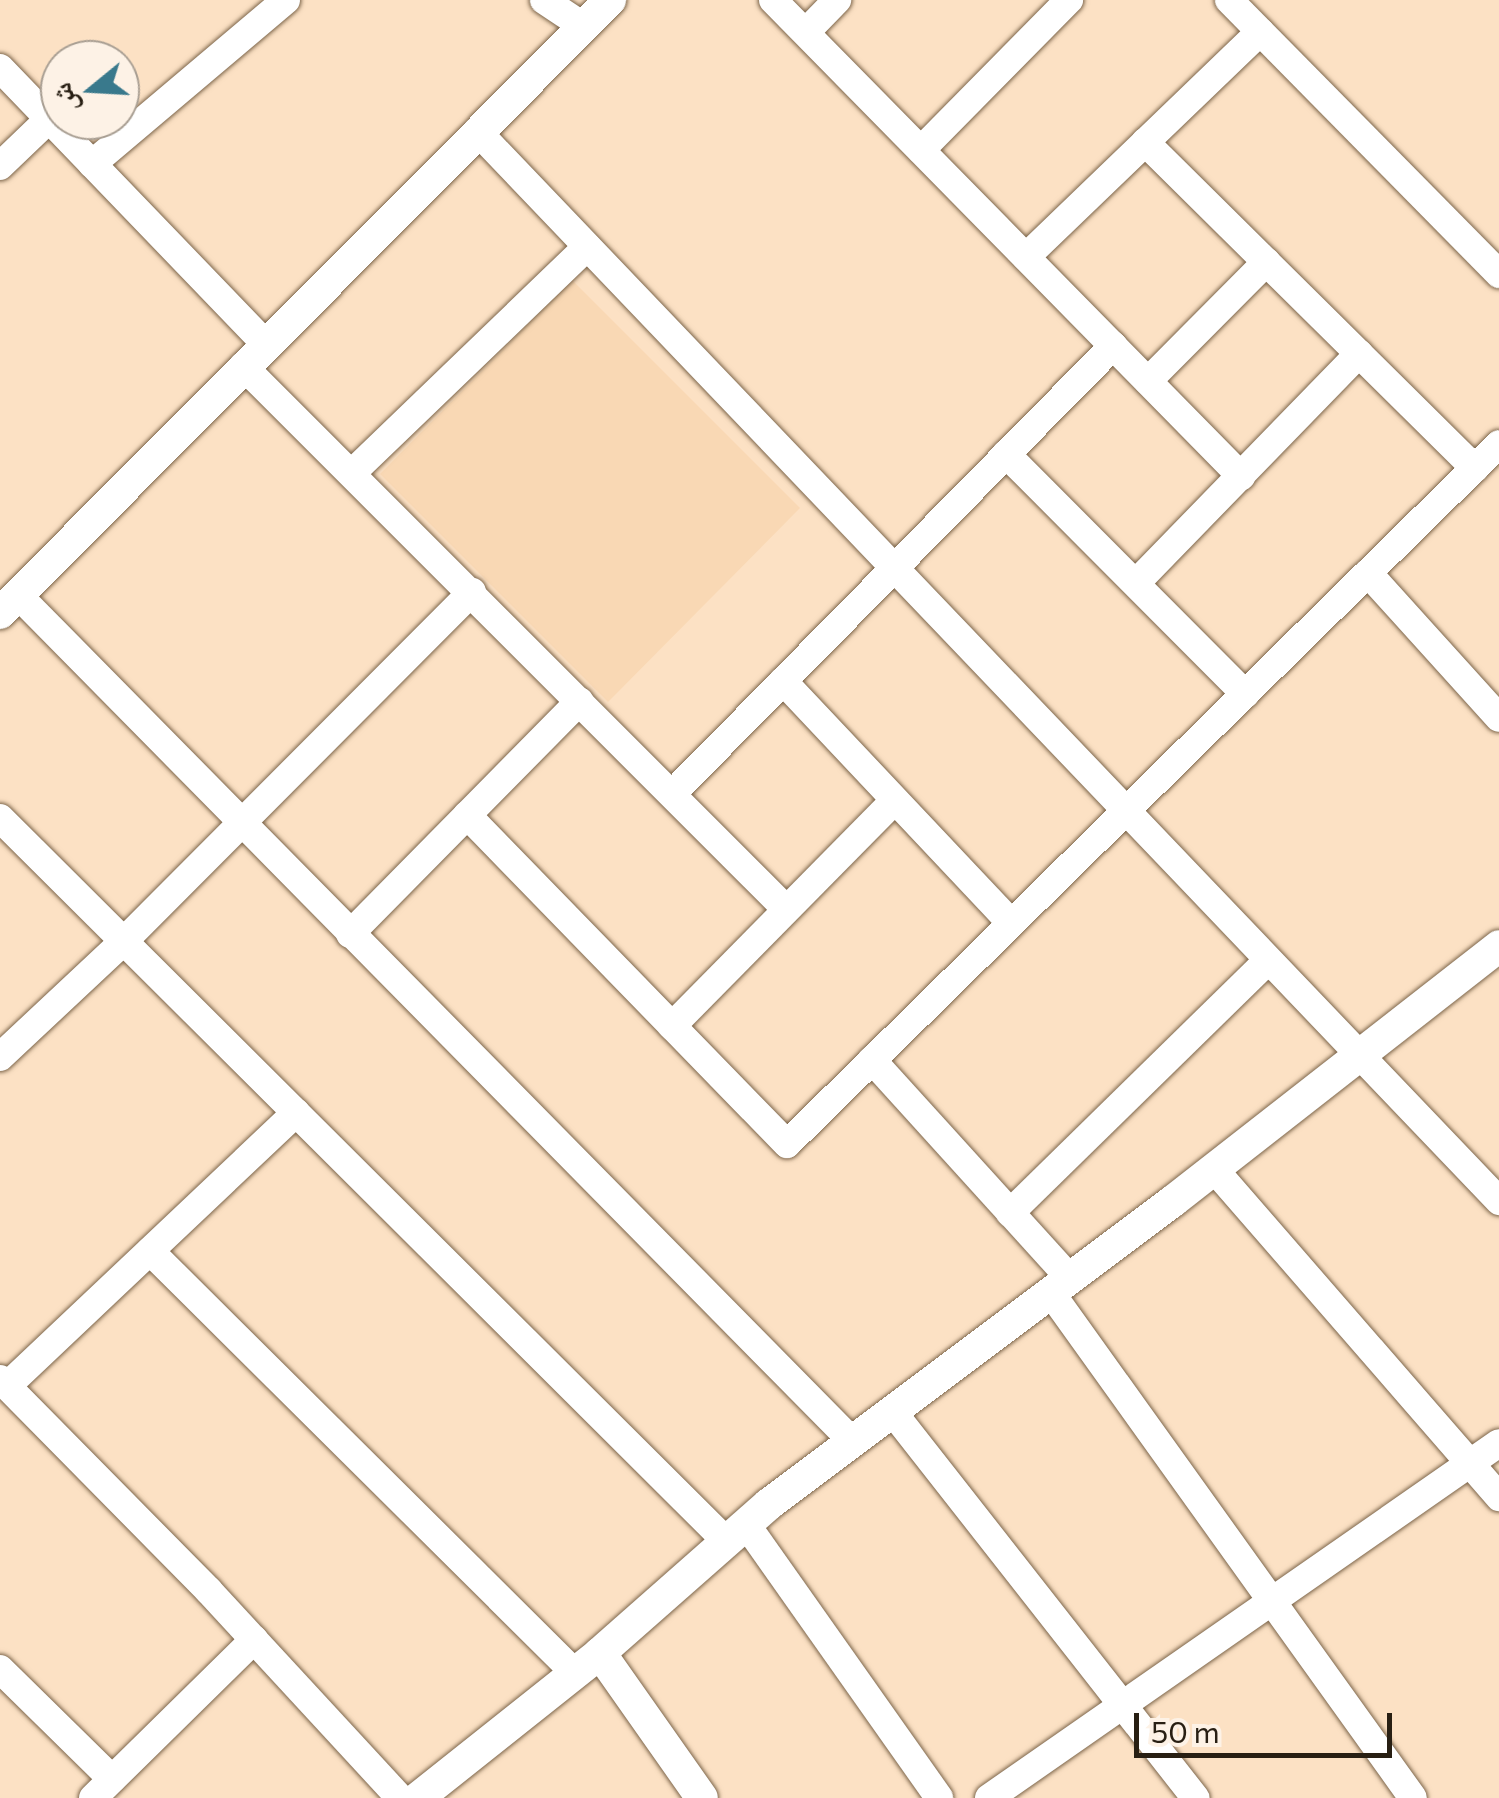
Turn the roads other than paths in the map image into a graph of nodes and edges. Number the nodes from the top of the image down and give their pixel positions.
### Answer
1 (286, 0) edge
2 (544, 0) edge
3 (610, 0) edge
4 (774, 0) edge
5 (837, 0) edge
6 (1068, 0) edge
7 (1229, 0) edge
8 (583, 26) junction
9 (806, 32) junction
10 (1260, 32) junction
11 (0, 68) edge
12 (40, 110) edge
13 (40, 126) edge
14 (477, 131) junction
15 (69, 140) edge
16 (1146, 142) junction
17 (921, 150) junction
18 (92, 164) junction
19 (0, 166) edge
20 (587, 247) junction
21 (1494, 256) edge
22 (1026, 257) junction
23 (1266, 262) junction
24 (1113, 346) junction
25 (254, 354) junction
26 (1360, 354) junction
27 (1148, 381) junction
28 (1499, 444) edge
29 (1006, 454) junction
30 (1474, 468) junction
31 (353, 472) junction
32 (1240, 476) junction
33 (893, 568) junction
34 (1368, 574) junction
35 (1136, 584) junction
36 (472, 592) junction
37 (9, 604) edge
38 (783, 681) junction
39 (1246, 694) junction
40 (580, 701) junction
41 (1499, 718) edge
42 (672, 794) junction
43 (895, 800) junction
44 (1126, 811) junction
45 (467, 816) junction
46 (0, 818) edge
47 (237, 822) junction
48 (786, 909) junction
49 (1011, 924) junction
50 (350, 934) junction
51 (124, 940) junction
52 (1499, 946) edge
53 (1268, 960) junction
54 (672, 1026) junction
55 (1359, 1055) junction
56 (0, 1057) edge
57 (872, 1060) junction
58 (296, 1113) junction
59 (1214, 1169) junction
60 (1499, 1201) edge
61 (1010, 1213) junction
62 (150, 1250) junction
63 (1060, 1286) junction
64 (3, 1382) edge
65 (892, 1411) junction
66 (852, 1441) junction
67 (1499, 1443) edge
68 (1472, 1465) junction
69 (1499, 1497) edge
70 (736, 1532) junction
71 (1273, 1602) junction
72 (254, 1640) junction
73 (587, 1663) junction
74 (0, 1669) edge
75 (1124, 1707) junction
76 (102, 1789) edge
77 (435, 1793) edge
78 (400, 1798) edge
79 (702, 1798) edge
80 (939, 1798) edge
81 (989, 1798) edge
82 (1195, 1798) edge
83 (1414, 1798) edge

1 - 18 street
2 - 8 street
3 - 8 street
4 - 9 street
5 - 9 street
6 - 17 street
7 - 10 street
8 - 14 street
9 - 17 street
10 - 16 street
10 - 21 street
11 - 12 street
13 - 19 street
14 - 20 street
14 - 25 street
15 - 18 street
16 - 22 street
16 - 23 street
17 - 22 street
18 - 25 street
20 - 31 street
20 - 33 street
22 - 24 street
23 - 26 street
23 - 27 street
24 - 27 street
24 - 29 street
25 - 31 street
25 - 37 street
26 - 30 street
26 - 32 street
27 - 32 street
28 - 30 street
29 - 33 street
29 - 35 street
30 - 34 street
31 - 36 street
32 - 35 street
33 - 38 street
33 - 44 street
34 - 39 street
34 - 41 street
35 - 39 street
36 - 40 street
36 - 47 street
37 - 47 street
38 - 42 street
38 - 43 street
39 - 44 street
40 - 42 street
40 - 45 street
42 - 48 street
43 - 48 street
43 - 49 street
44 - 49 street
44 - 53 street
45 - 50 street
45 - 54 street
46 - 51 street
47 - 50 street
47 - 51 street
48 - 54 street
49 - 57 street
50 - 66 street
51 - 56 street
51 - 58 street
52 - 55 street
53 - 55 street
53 - 61 street
54 - 57 street
55 - 59 street
55 - 60 street
57 - 61 street
58 - 62 street
58 - 70 street
59 - 63 street
59 - 68 street
61 - 63 street
62 - 64 street
62 - 73 street
63 - 65 street
63 - 71 street
64 - 72 street
65 - 66 street
65 - 75 street
66 - 70 street
67 - 68 street
68 - 69 street
68 - 71 street
70 - 73 street
70 - 80 street
71 - 75 street
71 - 83 street
72 - 76 street
72 - 78 street
73 - 77 street
73 - 79 street
74 - 76 street
75 - 81 street
75 - 82 street

